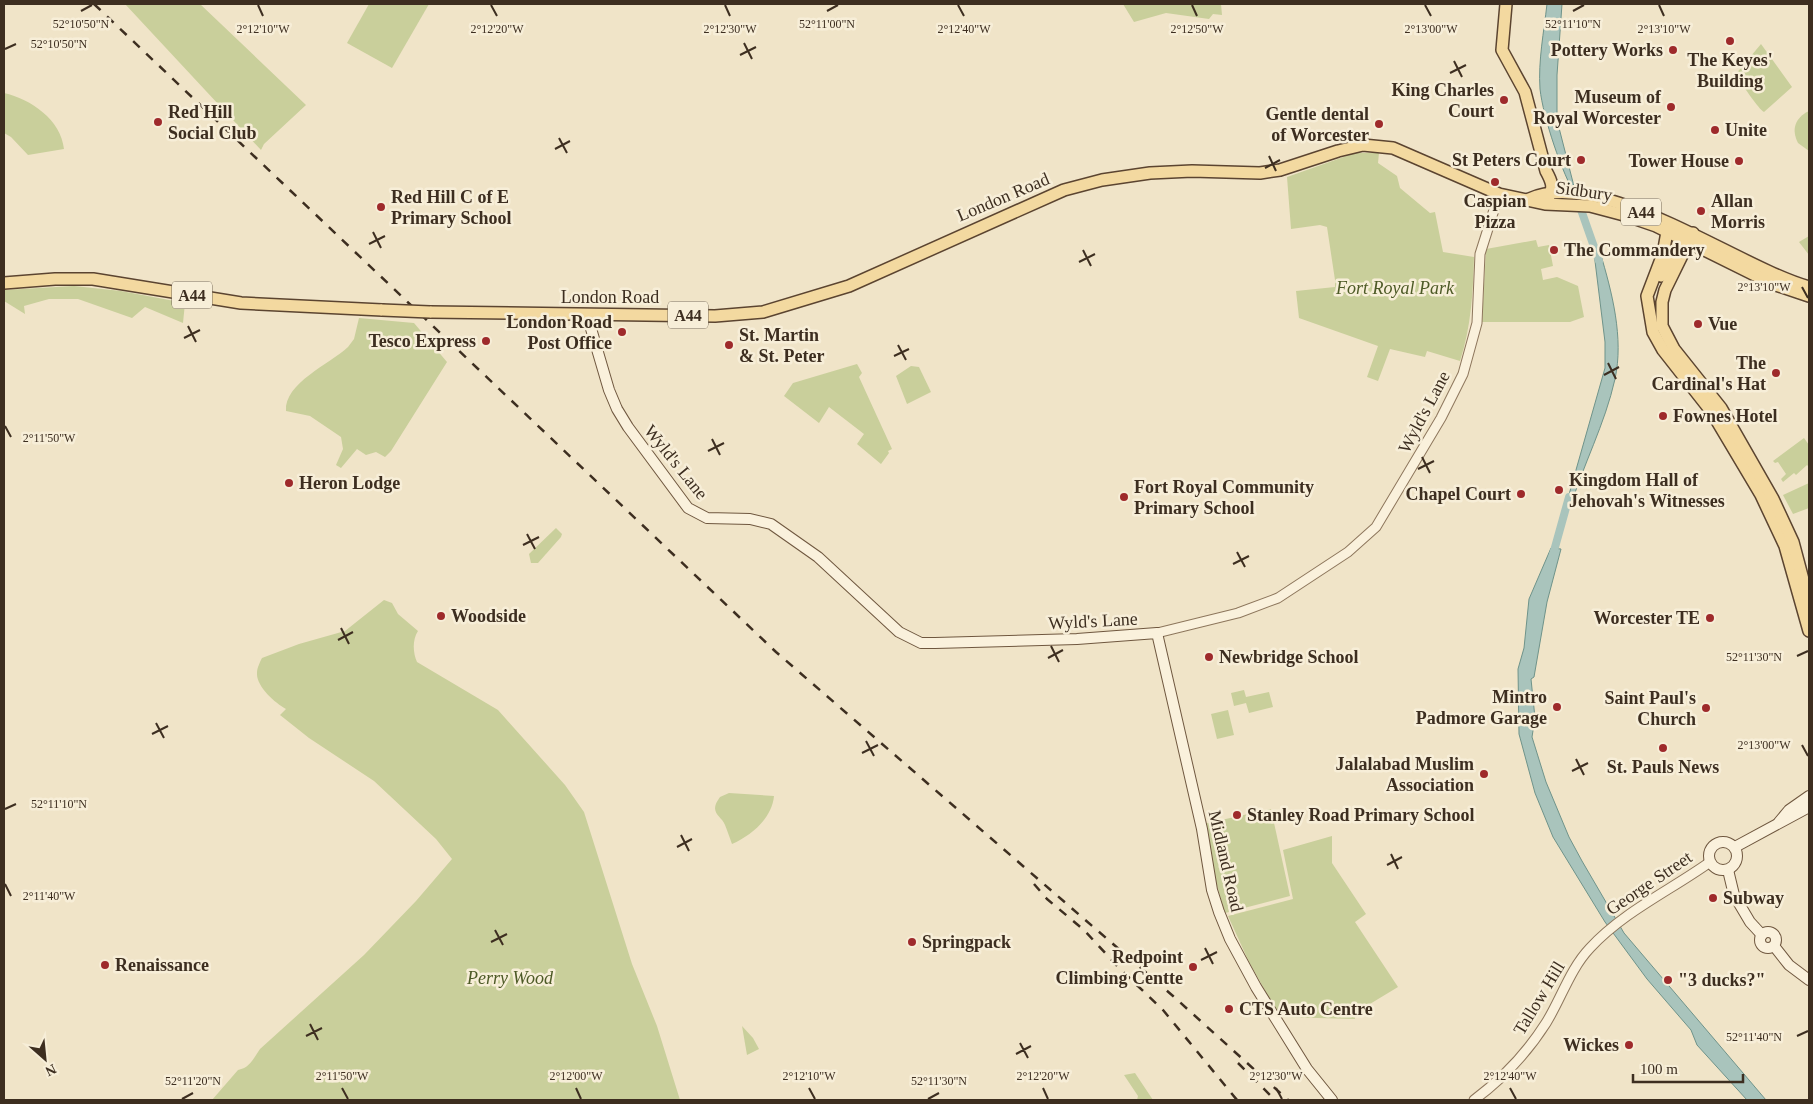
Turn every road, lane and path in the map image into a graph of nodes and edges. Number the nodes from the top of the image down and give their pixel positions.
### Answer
1 (1506, 4) edge
2 (1475, 183) joint
3 (1499, 194) junction
4 (1557, 196) junction
5 (1589, 201) junction
6 (1667, 232) junction
7 (1687, 238) junction
8 (4, 284) edge
9 (1809, 287) edge
10 (1809, 296) edge
11 (1649, 311) junction
12 (587, 315) junction
13 (1809, 602) edge
14 (1809, 631) edge
15 (1157, 633) junction
16 (1809, 796) edge
17 (1809, 807) edge
18 (1777, 825) junction
19 (1735, 847) junction
20 (1710, 862) junction
21 (1728, 870) junction
22 (1607, 932) joint
23 (1809, 980) edge
24 (1332, 1100) edge
25 (1474, 1100) edge

1 - 4 main road
2 - 3 main road, Sidbury / A44
2 - 12 main road, London Road / A44
3 - 4 main road, Sidbury / A44
3 - 15 street, Wyld's Lane
4 - 5 main road, Sidbury / A44
5 - 6 main road, Sidbury / A44
5 - 7 main road, Sidbury / A44
6 - 7 main road, Sidbury / A44
6 - 11 main road
7 - 9 main road, A44
7 - 10 main road, A44
7 - 11 main road
7 - 13 main road
8 - 12 main road, London Road / A44, bridge
11 - 14 main road
12 - 15 main road, Wyld's Lane
15 - 24 main road, Midland Road
16 - 18 main road
17 - 18 main road
18 - 19 main road
19 - 20 main road
19 - 21 main road
20 - 21 main road
20 - 22 street, George Street
21 - 23 main road
22 - 25 street, Tallow Hill

